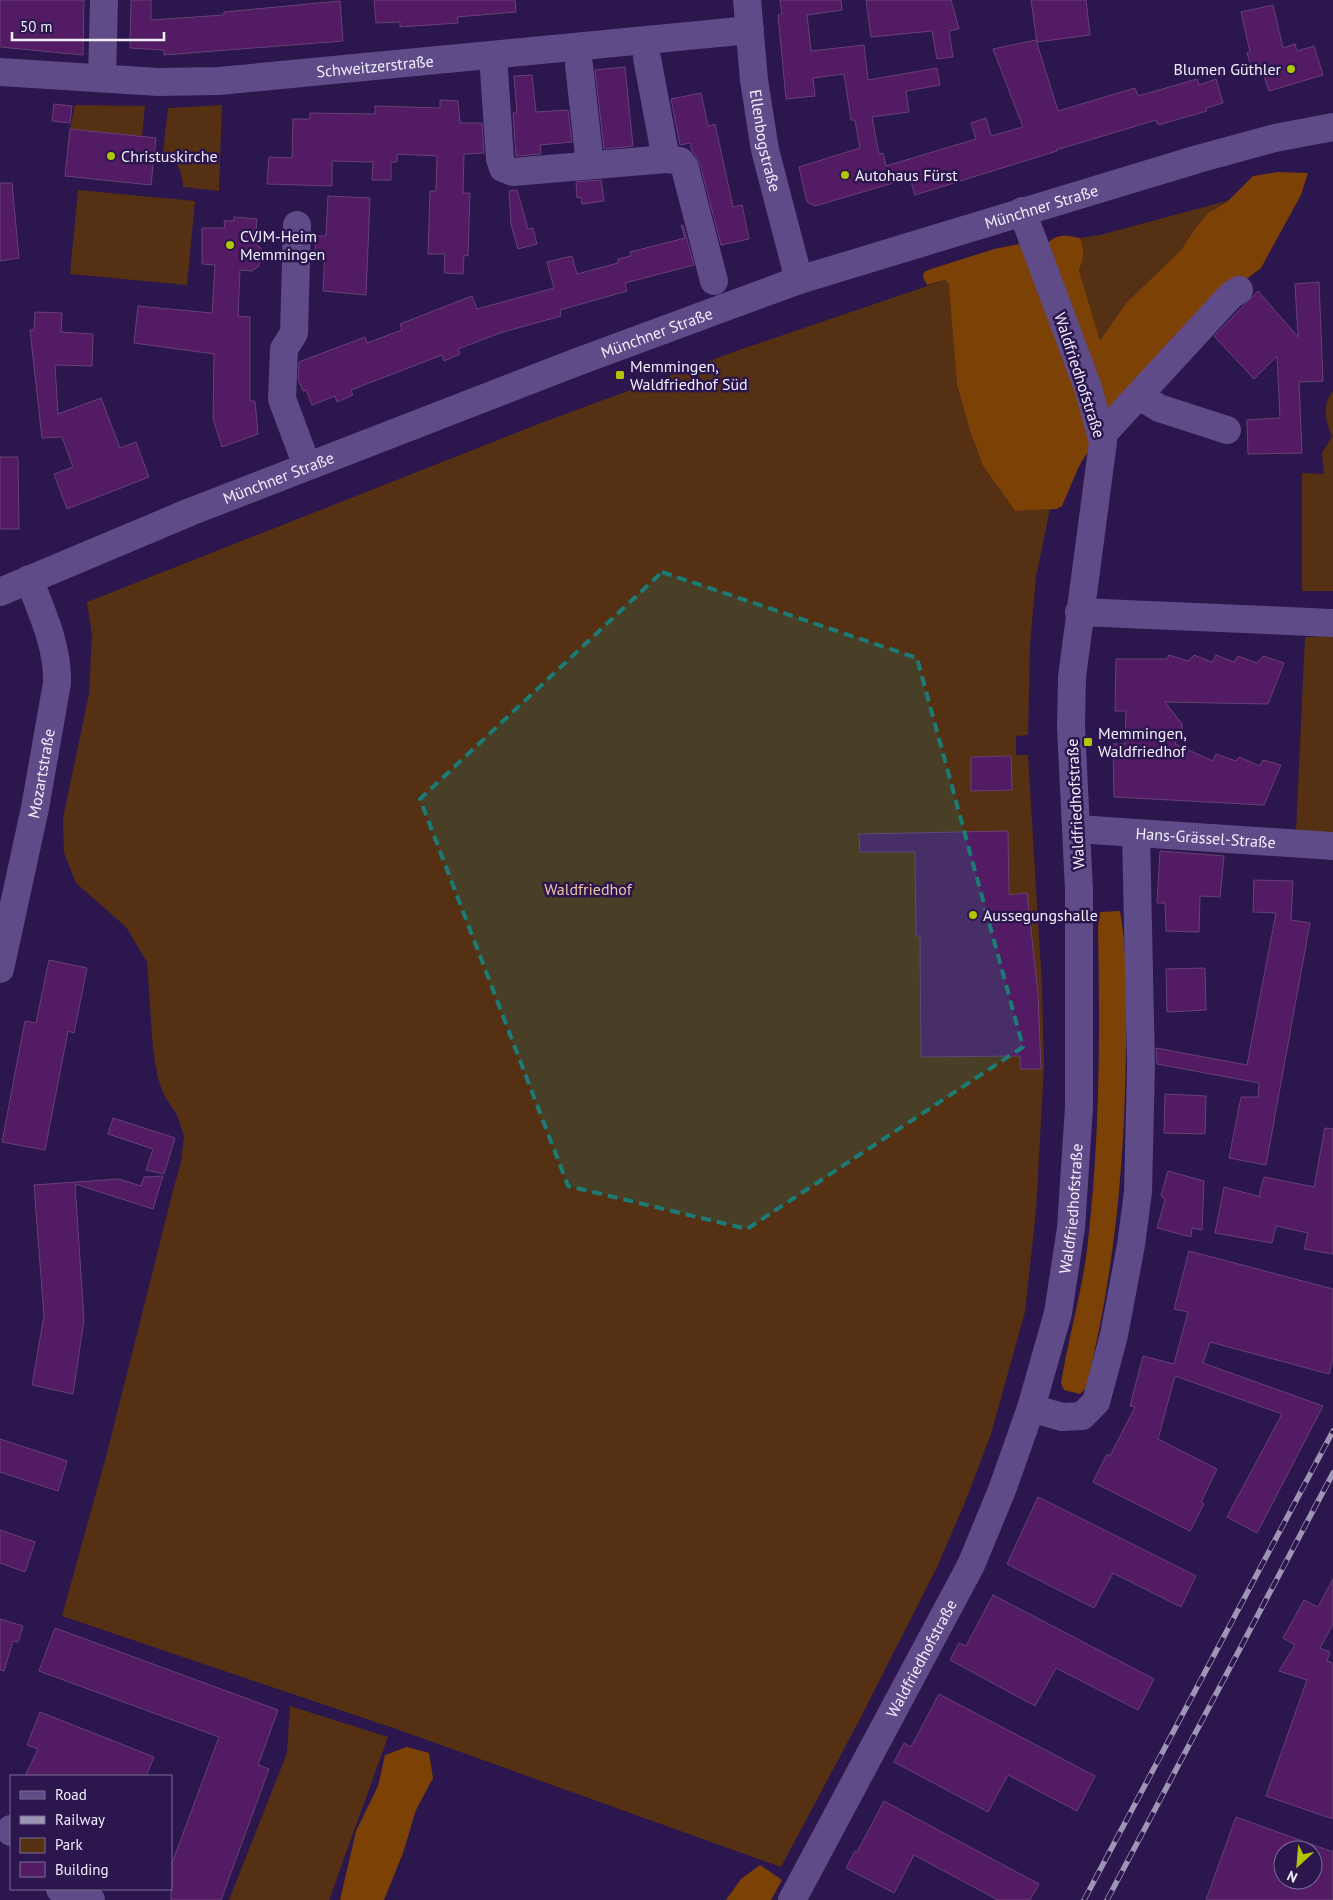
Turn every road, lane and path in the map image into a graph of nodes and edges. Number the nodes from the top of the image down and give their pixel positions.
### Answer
1 (104, 0) edge
2 (747, 0) edge
3 (750, 30) junction
4 (493, 55) junction
5 (648, 58) dead end
6 (579, 65) dead end
7 (0, 72) edge
8 (102, 78) junction
9 (1333, 128) edge
10 (666, 159) junction
11 (590, 165) junction
12 (1022, 210) junction
13 (297, 225) dead end
14 (714, 280) dead end
15 (799, 280) junction
16 (1239, 290) dead end
17 (1140, 396) junction
18 (1227, 430) dead end
19 (1102, 436) junction
20 (307, 466) junction
21 (29, 579) junction
22 (0, 592) edge
23 (1079, 612) junction
24 (1333, 623) edge
25 (1078, 829) junction
26 (1136, 833) junction
27 (1333, 846) edge
28 (0, 969) edge
29 (1031, 1408) junction
30 (63, 1890) edge
31 (91, 1900) edge
32 (792, 1900) edge

1 - 8 street
2 - 3 street, Ellenbogstraße
3 - 4 street, Schweitzerstraße
3 - 15 street, Ellenbogstraße
4 - 8 street, Schweitzerstraße
4 - 11 street
5 - 10 street
6 - 11 street
7 - 8 street, Schweitzerstraße
9 - 12 street, Münchner Straße
10 - 11 street
10 - 14 street
12 - 15 street, Münchner Straße
12 - 19 street, Waldfriedhofstraße
13 - 20 street
15 - 20 street, Münchner Straße
16 - 17 street
17 - 18 street
17 - 19 street
19 - 23 street, Waldfriedhofstraße
20 - 21 street, Münchner Straße
21 - 22 street, Münchner Straße
21 - 28 street, Mozartstraße
23 - 24 street
23 - 25 street, Waldfriedhofstraße
25 - 26 street, Hans-Grässel-Straße
25 - 29 street, Waldfriedhofstraße
26 - 27 street, Hans-Grässel-Straße
26 - 29 street
29 - 32 street, Waldfriedhofstraße
30 - 31 street

